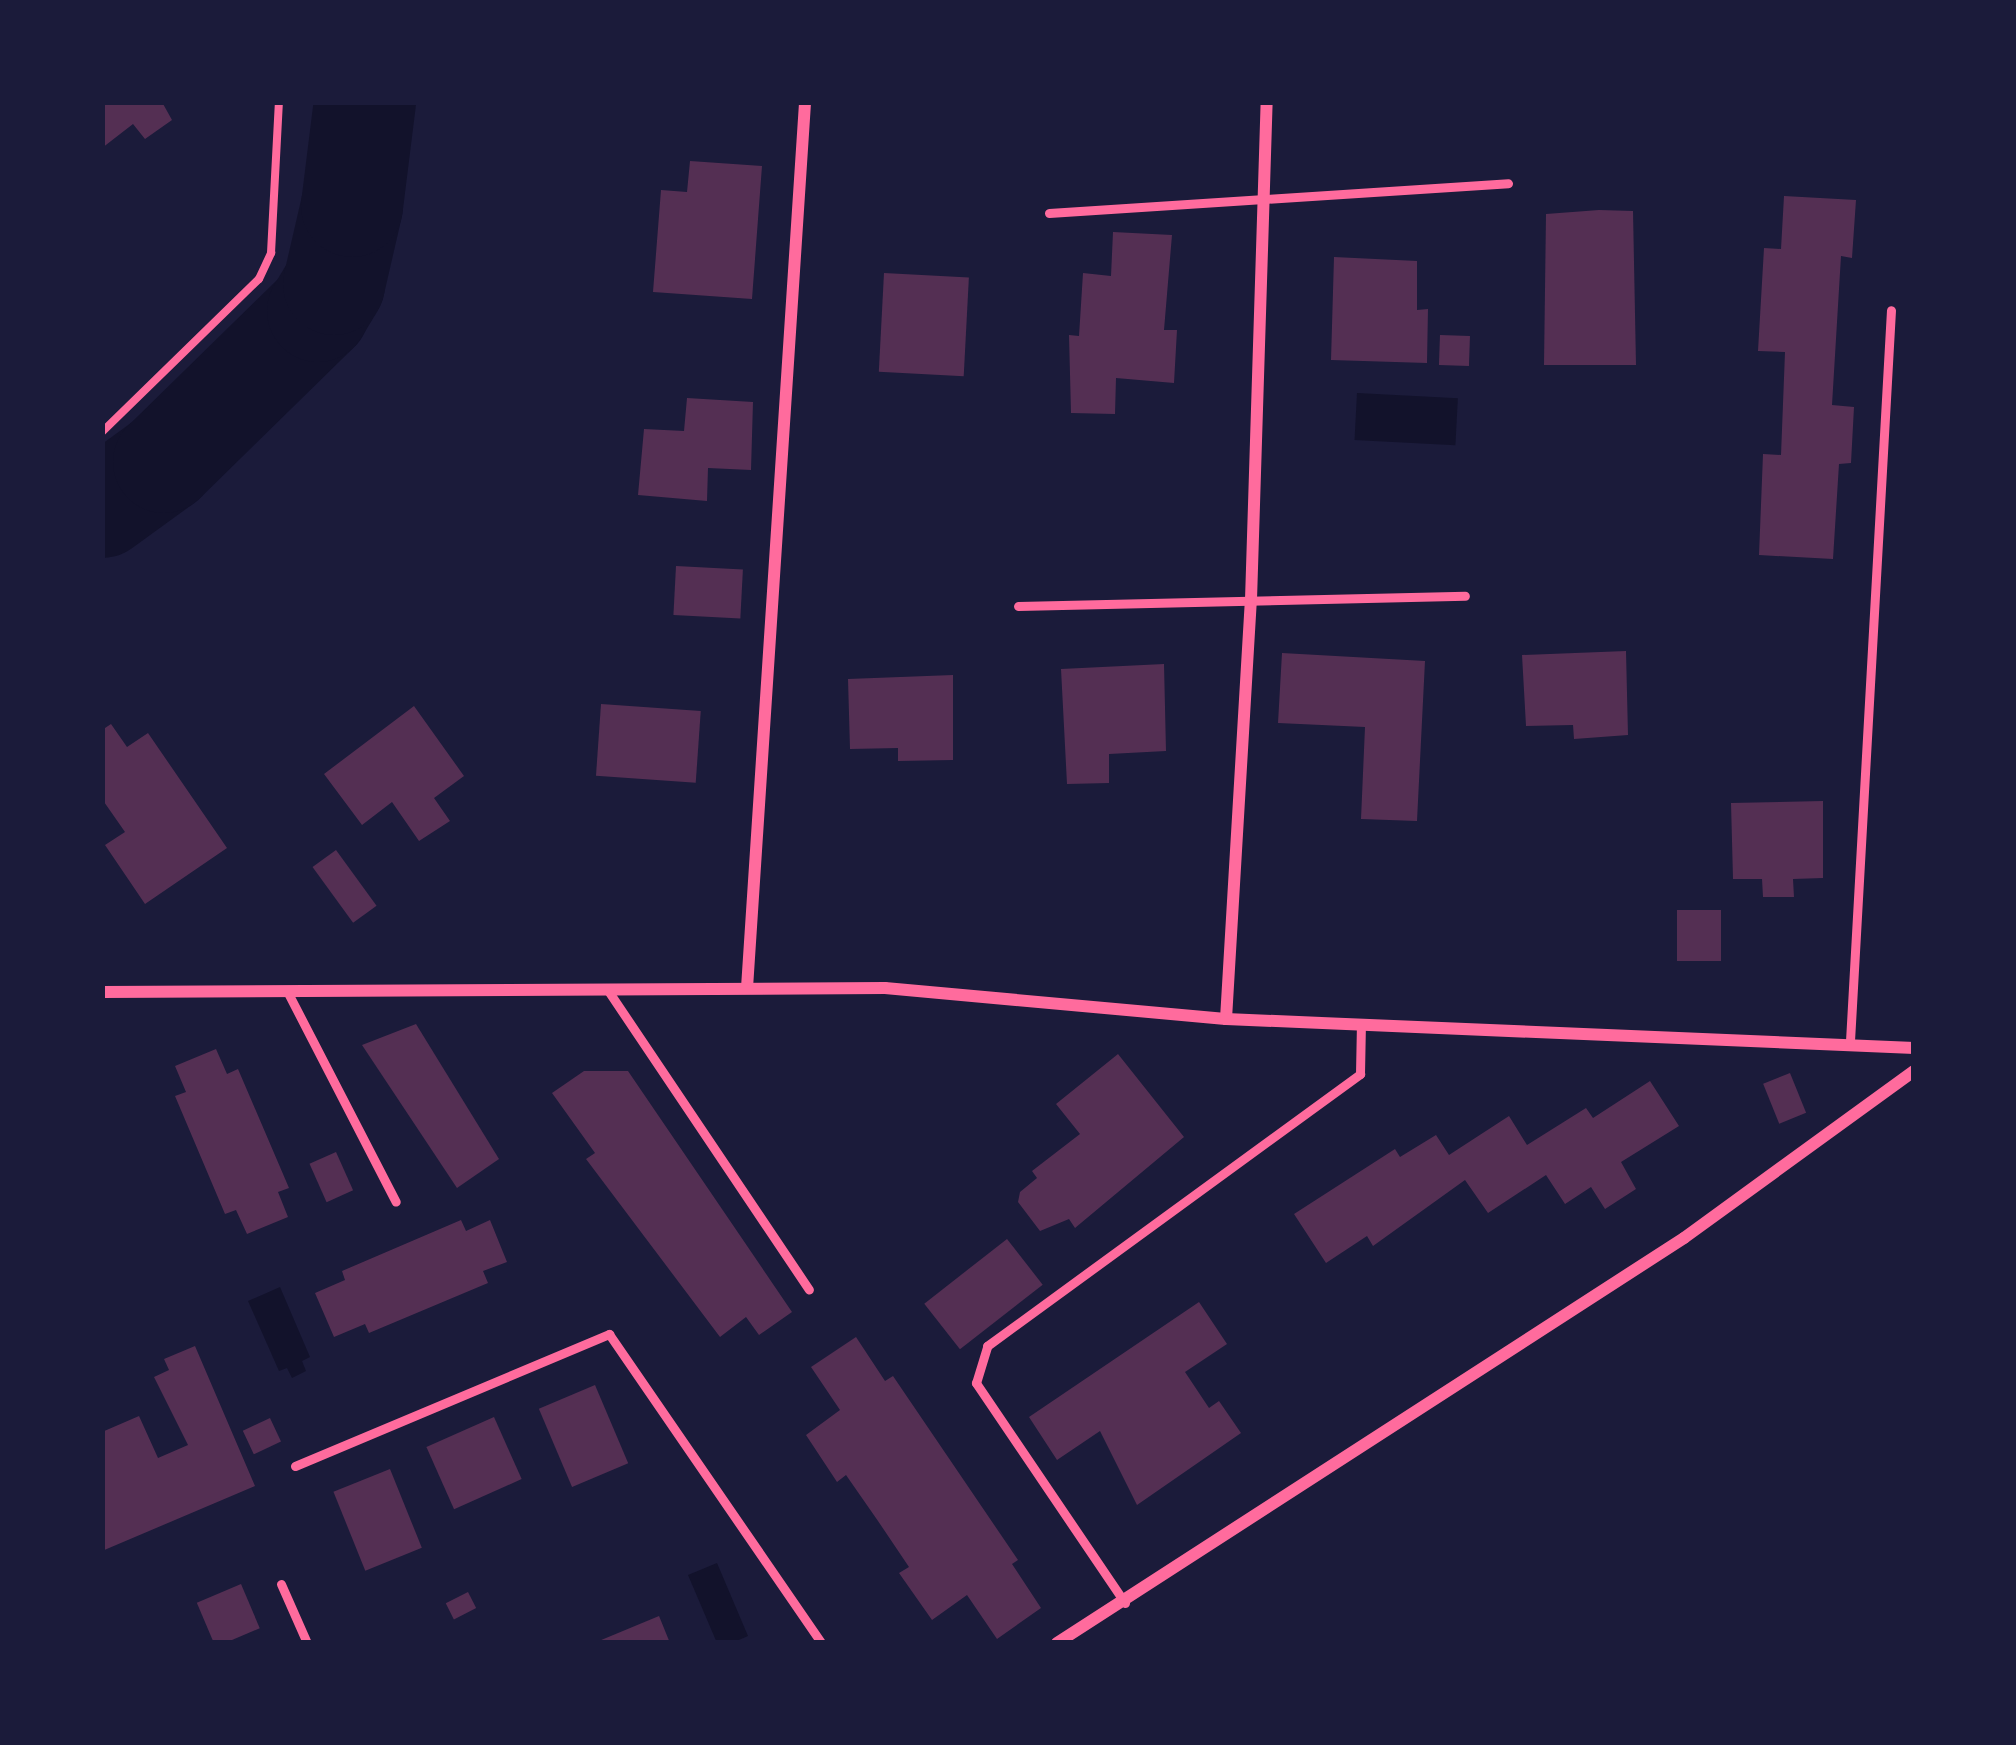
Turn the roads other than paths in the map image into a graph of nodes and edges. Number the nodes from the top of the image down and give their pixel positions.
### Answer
1 (805, 102) edge
2 (1267, 102) edge
3 (1508, 183) dead end
4 (1264, 197) junction
5 (1049, 213) dead end
6 (1891, 310) dead end
7 (1465, 596) dead end
8 (1251, 600) junction
9 (1018, 606) dead end
10 (747, 988) junction
11 (607, 989) junction
12 (287, 991) junction
13 (102, 992) edge
14 (1226, 1019) junction
15 (1361, 1024) junction
16 (1850, 1041) junction
17 (1914, 1048) edge
18 (1914, 1071) edge
19 (396, 1202) dead end
20 (809, 1291) dead end
21 (295, 1466) dead end
22 (281, 1583) dead end
23 (1125, 1603) junction
24 (307, 1643) edge
25 (821, 1643) edge
26 (1057, 1643) edge

1 - 10 street
2 - 4 street
3 - 4 lane
4 - 5 lane
4 - 8 street
6 - 16 lane
7 - 8 lane
8 - 9 lane
8 - 14 street
10 - 11 street
10 - 14 street
11 - 12 street
11 - 20 lane
12 - 13 street
12 - 19 lane
14 - 15 street
15 - 16 street
15 - 23 lane
16 - 17 street
18 - 23 street
21 - 25 lane
22 - 24 lane
23 - 26 street

